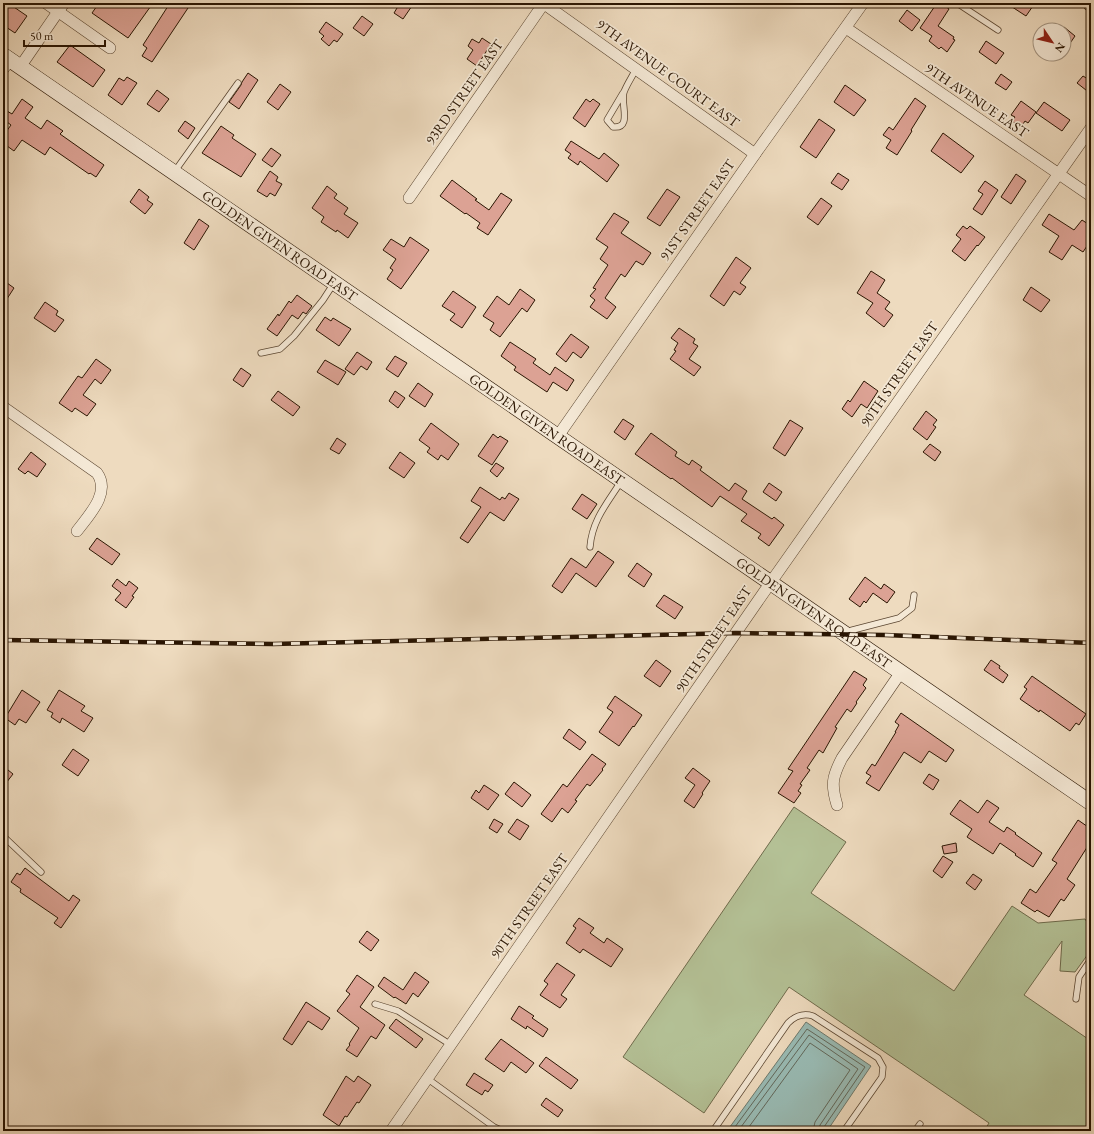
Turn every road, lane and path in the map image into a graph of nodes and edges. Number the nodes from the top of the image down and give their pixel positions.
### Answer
1 (46, 3) edge
2 (544, 3) edge
3 (863, 3) edge
4 (957, 3) edge
5 (61, 7) edge
6 (846, 28) junction
7 (998, 30) dead end
8 (110, 48) dead end
9 (9, 62) edge
10 (636, 69) junction
11 (238, 83) dead end
12 (623, 93) junction
13 (1091, 128) edge
14 (755, 154) junction
15 (174, 173) junction
16 (1060, 174) junction
17 (1091, 196) edge
18 (409, 198) dead end
19 (334, 283) junction
20 (260, 354) dead end
21 (3, 407) edge
22 (558, 436) junction
23 (622, 480) junction
24 (77, 531) dead end
25 (590, 547) dead end
26 (770, 582) junction
27 (914, 594) dead end
28 (844, 632) junction
29 (901, 672) junction
30 (1091, 803) edge
31 (837, 806) dead end
32 (3, 836) edge
33 (41, 872) dead end
34 (1091, 959) edge
35 (1076, 999) dead end
36 (375, 1004) dead end
37 (451, 1045) junction
38 (428, 1079) junction
39 (920, 1124) dead end
40 (391, 1131) edge
41 (503, 1131) edge
42 (712, 1131) edge
43 (844, 1131) edge
44 (914, 1131) edge

1 - 5 street
2 - 10 street, 9TH AVENUE COURT EAST
2 - 18 street, 93RD STREET EAST
3 - 6 street, 91ST STREET EAST
4 - 7 lane
5 - 8 street
5 - 9 street
6 - 14 street, 91ST STREET EAST
6 - 16 street, 9TH AVENUE EAST
9 - 15 street, GOLDEN GIVEN ROAD EAST
10 - 12 lane
10 - 14 street, 9TH AVENUE COURT EAST
11 - 15 lane
12 - 12 lane
13 - 16 street, 90TH STREET EAST
14 - 22 street, 91ST STREET EAST
15 - 19 street, GOLDEN GIVEN ROAD EAST
16 - 17 street, 9TH AVENUE EAST
16 - 26 street, 90TH STREET EAST
19 - 20 lane
19 - 22 street, GOLDEN GIVEN ROAD EAST
21 - 24 street
22 - 23 street, GOLDEN GIVEN ROAD EAST
23 - 25 lane
23 - 26 street, GOLDEN GIVEN ROAD EAST
26 - 28 street, GOLDEN GIVEN ROAD EAST
26 - 37 street, 90TH STREET EAST
27 - 28 lane
28 - 29 street, GOLDEN GIVEN ROAD EAST
29 - 30 street, GOLDEN GIVEN ROAD EAST
29 - 31 street
32 - 33 lane
34 - 35 lane
36 - 37 lane
37 - 38 street, 90TH STREET EAST
38 - 40 street, 90TH STREET EAST
38 - 41 lane
39 - 44 lane
42 - 43 lane

